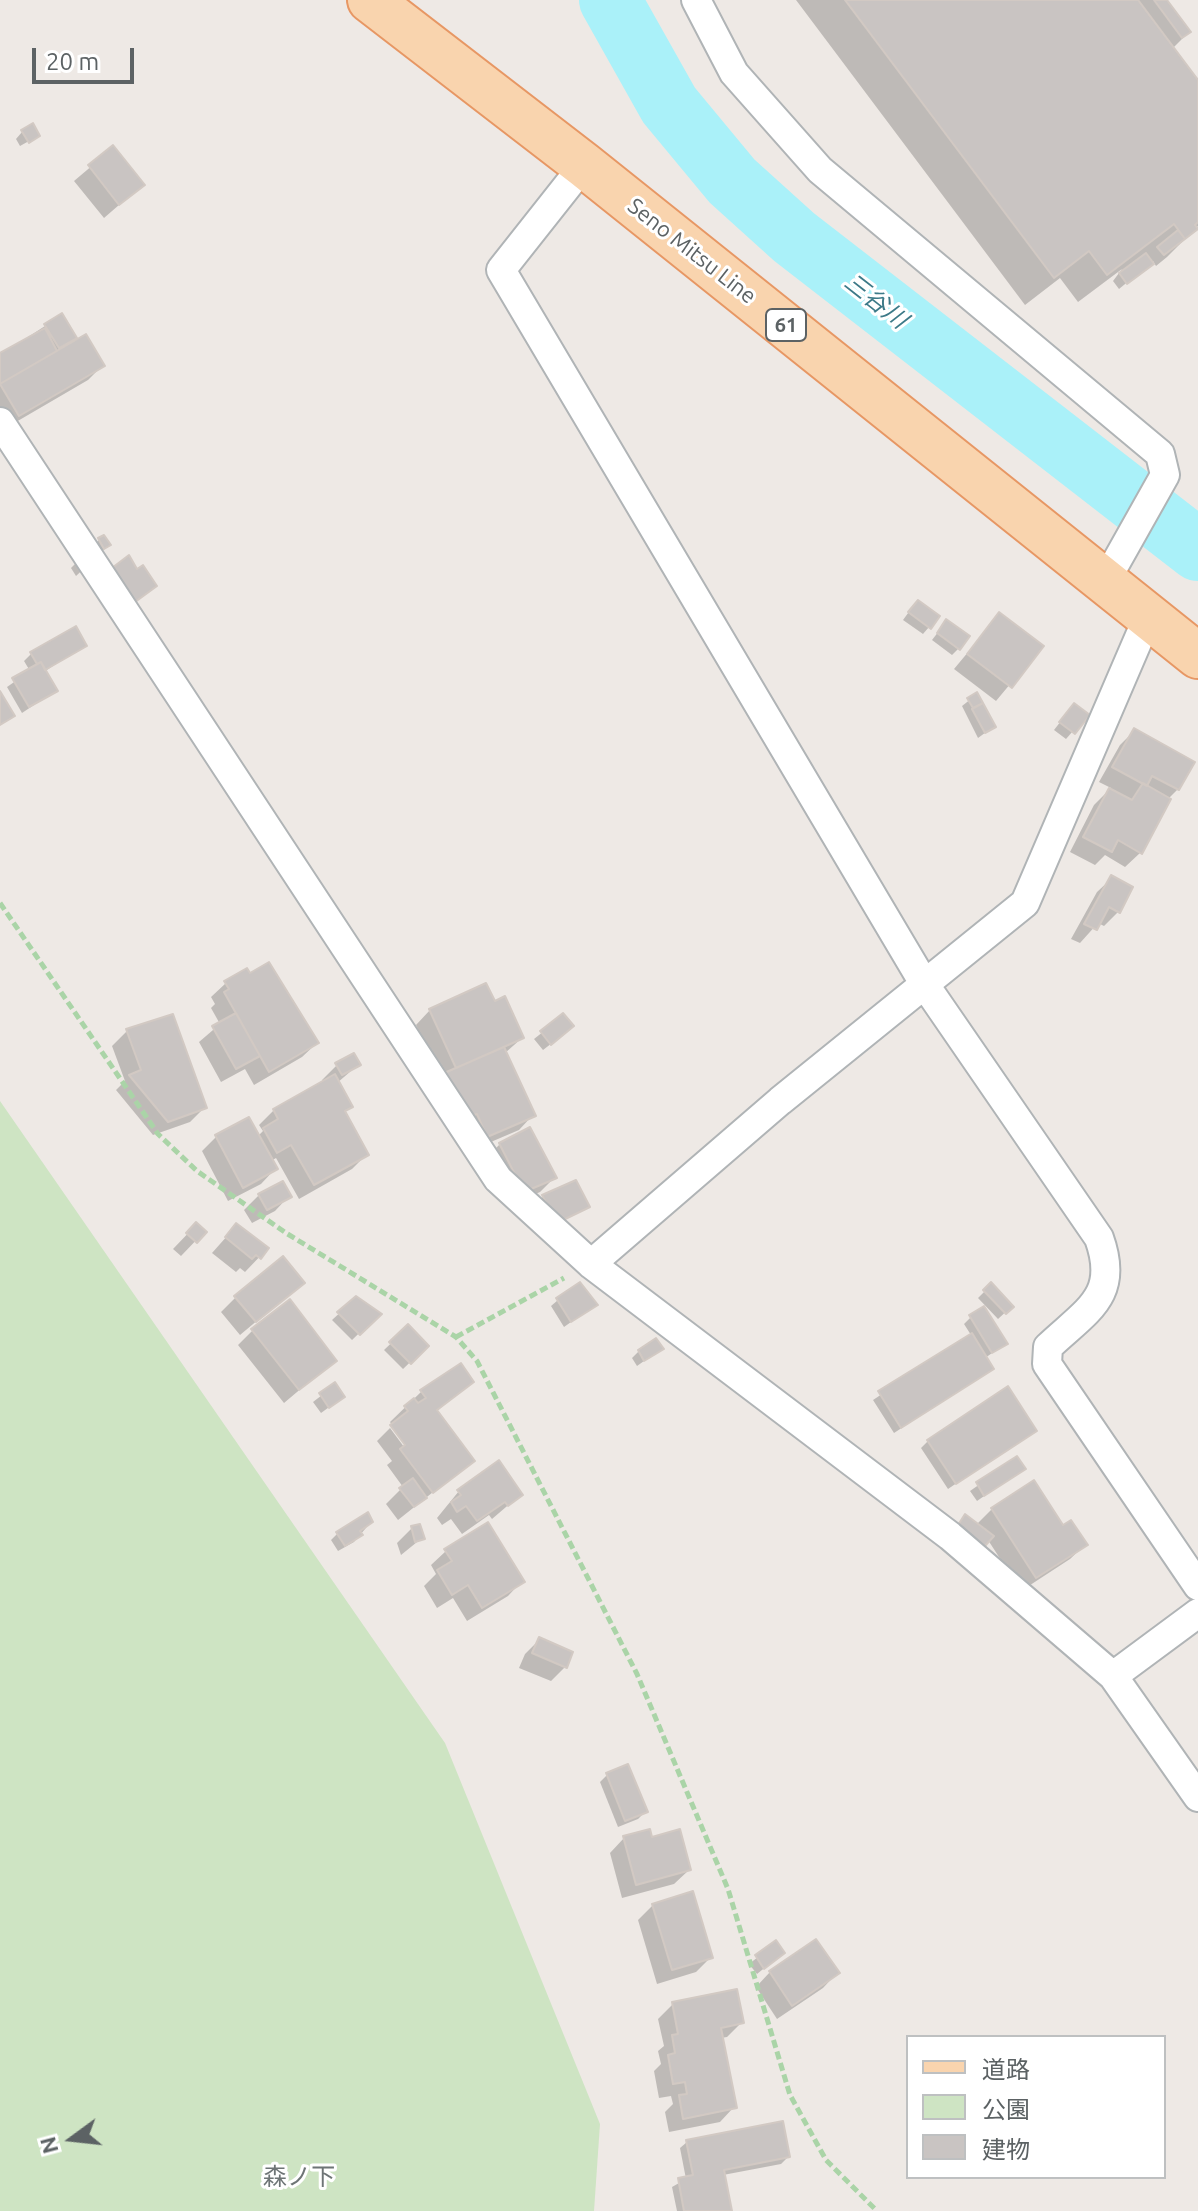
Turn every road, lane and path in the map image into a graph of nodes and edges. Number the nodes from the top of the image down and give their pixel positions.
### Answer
1 (370, 0) edge
2 (696, 0) edge
3 (584, 165) junction
4 (0, 422) edge
5 (1106, 580) junction
6 (1148, 617) junction
7 (1198, 656) edge
8 (0, 903) edge
9 (925, 985) junction
10 (591, 1264) junction
11 (456, 1337) junction
12 (1198, 1586) edge
13 (1198, 1613) edge
14 (1113, 1676) junction
15 (1198, 1797) edge
16 (877, 2211) edge

1 - 3 main road, Seno Mitsu Line / 61
2 - 5 street
3 - 5 main road, Seno Mitsu Line / 61
3 - 9 street
4 - 10 street
5 - 6 main road, Seno Mitsu Line / 61
6 - 7 main road, Seno Mitsu Line / 61
6 - 9 street
8 - 11 path
9 - 10 street
9 - 12 street
10 - 11 path
10 - 14 street
11 - 16 path
13 - 14 street
14 - 15 street

